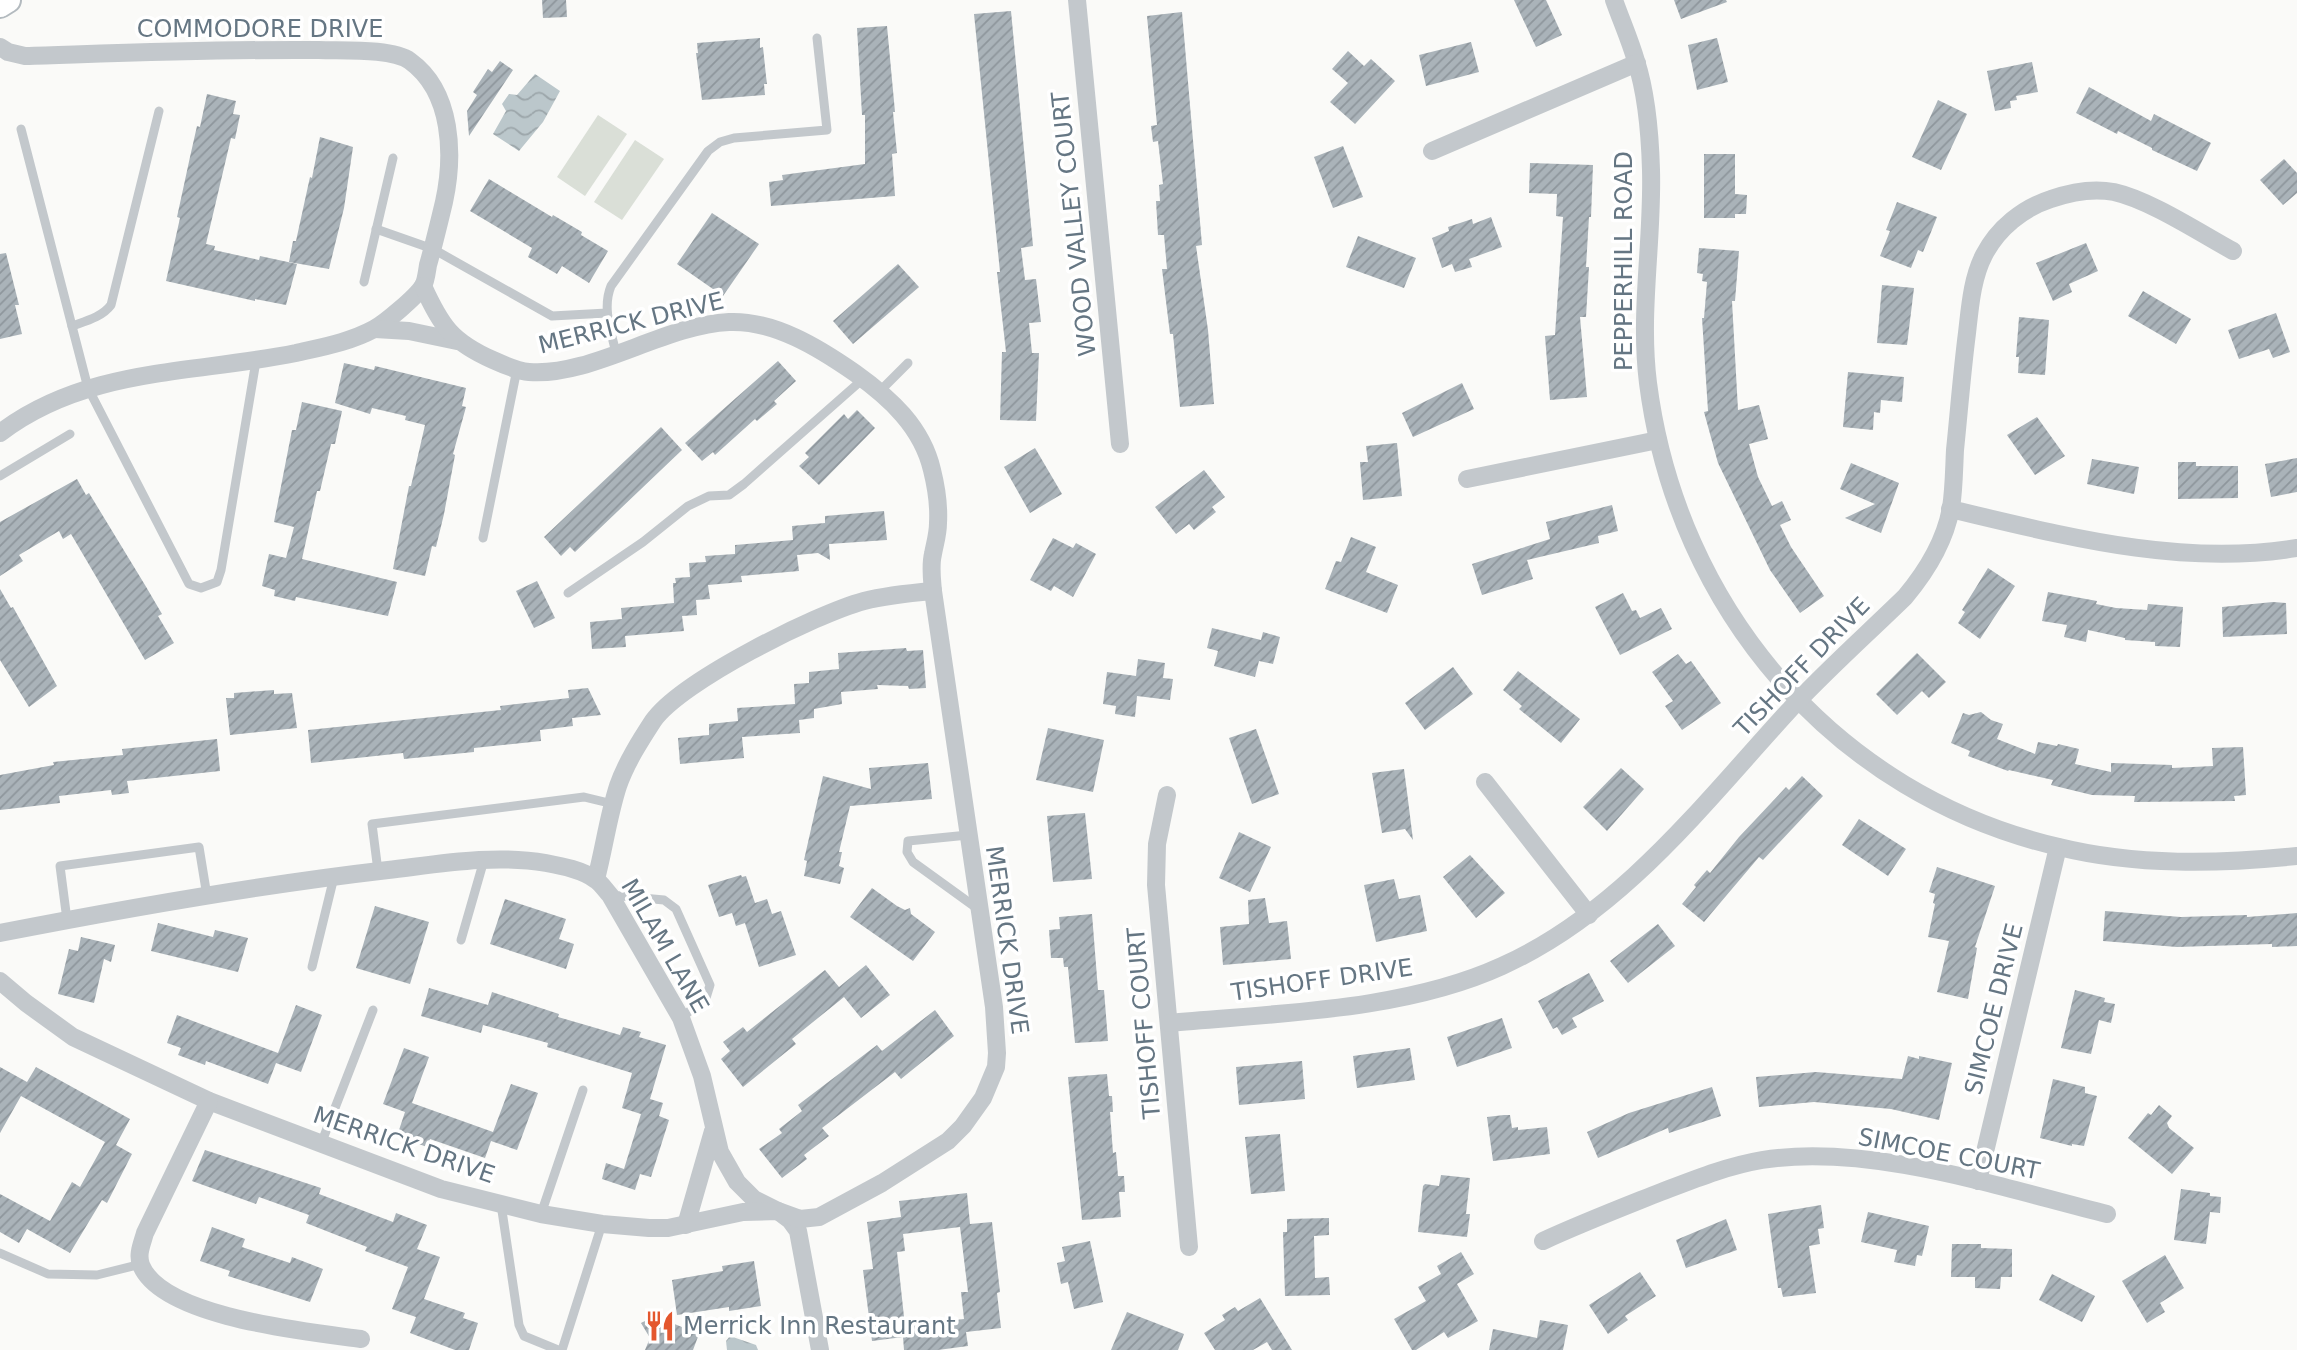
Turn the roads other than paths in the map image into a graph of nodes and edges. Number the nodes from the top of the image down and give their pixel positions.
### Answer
1 (8, 0) edge
2 (1077, 0) edge
3 (1614, 0) edge
4 (0, 5) edge
5 (817, 38) dead end
6 (0, 47) edge
7 (1637, 64) junction
8 (159, 111) dead end
9 (21, 129) dead end
10 (1432, 151) dead end
11 (393, 158) dead end
12 (376, 229) junction
13 (433, 249) junction
14 (2233, 251) dead end
15 (365, 282) dead end
16 (423, 286) junction
17 (607, 313) junction
18 (72, 326) junction
19 (375, 329) junction
20 (457, 341) junction
21 (615, 353) junction
22 (256, 361) junction
23 (908, 363) dead end
24 (517, 369) junction
25 (863, 379) junction
26 (88, 388) junction
27 (879, 392) junction
28 (0, 433) edge
29 (70, 434) dead end
30 (1658, 440) junction
31 (1120, 444) dead end
32 (0, 476) edge
33 (1467, 479) dead end
34 (1950, 509) junction
35 (482, 538) dead end
36 (2297, 548) edge
37 (933, 591) junction
38 (568, 593) dead end
39 (1798, 702) junction
40 (1485, 782) dead end
41 (1167, 795) dead end
42 (613, 804) junction
43 (968, 835) junction
44 (2058, 847) junction
45 (2297, 856) edge
46 (484, 860) junction
47 (378, 871) junction
48 (334, 877) junction
49 (596, 880) junction
50 (610, 895) junction
51 (207, 896) junction
52 (980, 910) junction
53 (1589, 915) junction
54 (67, 920) junction
55 (0, 933) edge
56 (461, 940) dead end
57 (312, 967) dead end
58 (0, 981) edge
59 (373, 1010) dead end
60 (681, 1018) junction
61 (1169, 1023) junction
62 (583, 1090) dead end
63 (209, 1101) junction
64 (713, 1131) junction
65 (321, 1144) junction
66 (1978, 1181) junction
67 (501, 1204) junction
68 (778, 1211) junction
69 (541, 1214) junction
70 (2107, 1214) dead end
71 (602, 1224) junction
72 (686, 1225) junction
73 (1544, 1241) dead end
74 (1189, 1247) dead end
75 (0, 1253) edge
76 (141, 1264) junction
77 (361, 1339) dead end
78 (560, 1350) edge
79 (820, 1350) edge

1 - 4 street
2 - 31 street, WOOD VALLEY COURT
3 - 7 street, PEPPERHILL ROAD
5 - 17 lane
6 - 13 street, COMMODORE DRIVE
7 - 10 street
7 - 30 street, PEPPERHILL ROAD
8 - 18 lane
9 - 18 lane
11 - 12 lane
12 - 13 lane
12 - 15 lane
13 - 16 street, COMMODORE DRIVE
13 - 17 lane
14 - 34 street, TISHOFF DRIVE
16 - 19 street
16 - 20 street, MERRICK DRIVE
17 - 21 lane
18 - 26 lane
19 - 20 street, MERRICK DRIVE
19 - 22 street
20 - 24 street, MERRICK DRIVE
21 - 24 street, MERRICK DRIVE
21 - 25 street, MERRICK DRIVE
22 - 26 street
22 - 26 lane
23 - 27 lane
24 - 35 lane
25 - 27 street, MERRICK DRIVE
25 - 38 lane
26 - 28 street
27 - 37 street, MERRICK DRIVE
29 - 32 lane
30 - 33 street
30 - 39 street, PEPPERHILL ROAD
34 - 36 street
34 - 39 street, TISHOFF DRIVE
37 - 42 street
37 - 43 street, MERRICK DRIVE
39 - 44 street, PEPPERHILL ROAD
39 - 53 street, TISHOFF DRIVE
40 - 53 street
41 - 61 street, TISHOFF COURT
42 - 47 lane
42 - 49 street
43 - 52 street, MERRICK DRIVE
43 - 52 lane
44 - 45 street, PEPPERHILL ROAD
44 - 66 street, SIMCOE DRIVE
46 - 47 street, MILAM LANE
46 - 49 street, MILAM LANE
46 - 56 lane
47 - 48 street, MILAM LANE
48 - 51 street, MILAM LANE
48 - 57 lane
49 - 50 street, MILAM LANE
50 - 60 street, MILAM LANE
50 - 60 lane
51 - 54 street, MILAM LANE
51 - 54 lane
52 - 68 street, MERRICK DRIVE
53 - 61 street, TISHOFF DRIVE
54 - 55 street, MILAM LANE
58 - 63 street, MERRICK DRIVE
59 - 65 lane
60 - 64 street, MILAM LANE
61 - 74 street, TISHOFF COURT
62 - 69 lane
63 - 65 street, MERRICK DRIVE
63 - 76 street
64 - 68 street, MILAM LANE
64 - 72 street
65 - 67 street, MERRICK DRIVE
66 - 70 street, SIMCOE COURT
66 - 73 street, SIMCOE COURT
67 - 69 street, MERRICK DRIVE
67 - 78 lane
68 - 72 street, MERRICK DRIVE
68 - 79 street, MILAM LANE
69 - 71 street, MERRICK DRIVE
71 - 72 street, MERRICK DRIVE
71 - 78 lane
75 - 76 lane
76 - 77 street

